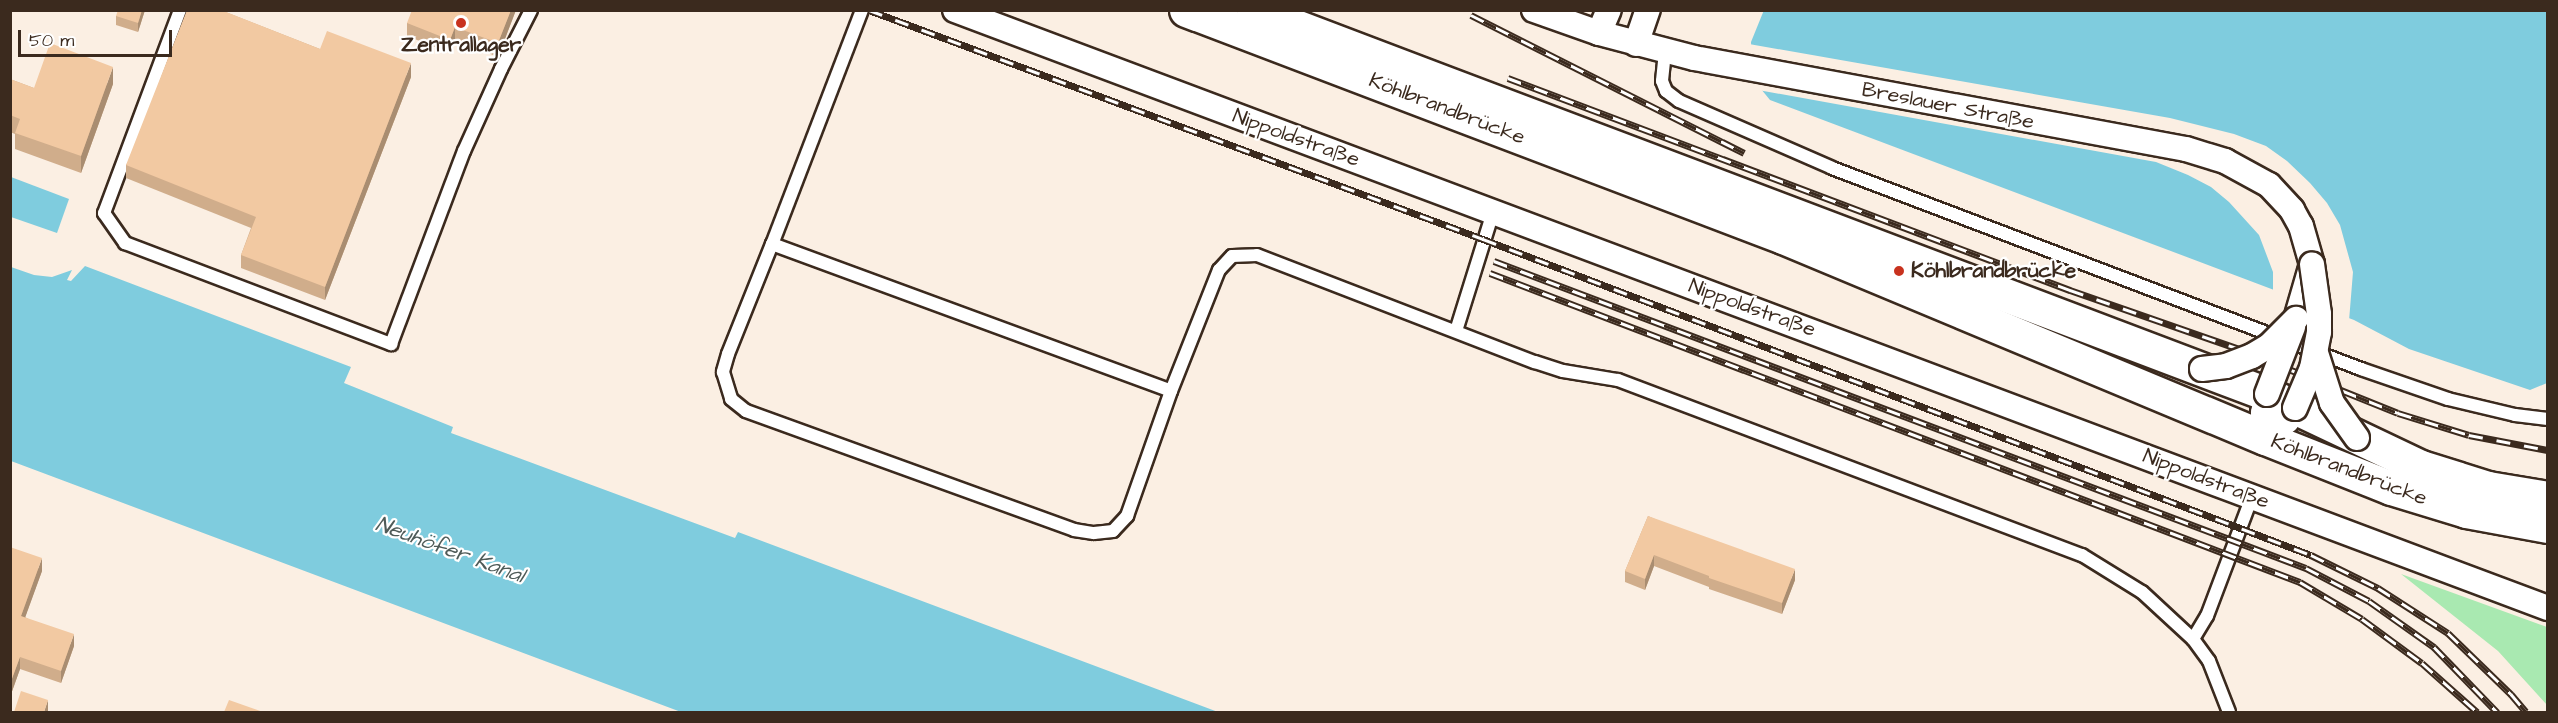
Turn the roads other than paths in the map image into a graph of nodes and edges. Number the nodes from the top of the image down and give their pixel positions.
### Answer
1 (180, 10) edge
2 (531, 10) edge
3 (862, 10) edge
4 (955, 10) edge
5 (1186, 10) edge
6 (1253, 10) edge
7 (1534, 10) edge
8 (1609, 10) edge
9 (1648, 10) edge
10 (1599, 33) junction
11 (1636, 44) junction
12 (1665, 52) junction
13 (1493, 212) junction
14 (772, 244) junction
15 (2312, 264) junction
16 (2296, 319) junction
17 (1456, 331) junction
18 (2316, 354) junction
19 (2202, 369) junction
20 (1171, 392) junction
21 (2281, 401) junction
22 (2545, 418) edge
23 (2265, 438) junction
24 (2357, 438) junction
25 (2252, 497) junction
26 (2547, 498) edge
27 (2547, 526) edge
28 (2547, 608) edge
29 (2193, 639) junction
30 (2229, 712) edge

1 - 2 lane
3 - 14 lane
4 - 13 street, Nippoldstraße
5 - 23 main road, Köhlbrandbrücke
6 - 19 main road, Köhlbrandbrücke
7 - 10 street, Breslauer Straße
8 - 10 street
9 - 11 street
10 - 11 street, Breslauer Straße
11 - 12 street, Breslauer Straße
12 - 15 street, Breslauer Straße
12 - 22 lane
13 - 17 lane
13 - 25 street, Nippoldstraße
14 - 20 lane
14 - 20 lane
15 - 16 street, Breslauer Straße, bridge
15 - 18 street, Breslauer Straße, bridge
16 - 19 street, Breslauer Straße, bridge
16 - 21 street, Breslauer Straße, bridge
17 - 20 lane
17 - 29 lane
18 - 21 street, Breslauer Straße, bridge
18 - 24 street, Breslauer Straße, bridge
19 - 21 main road, Köhlbrandbrücke
21 - 23 street, Breslauer Straße
21 - 24 main road, Köhlbrandbrücke
23 - 27 main road, Köhlbrandbrücke
24 - 26 main road, Köhlbrandbrücke
25 - 28 street, Nippoldstraße
25 - 29 lane
29 - 30 lane

